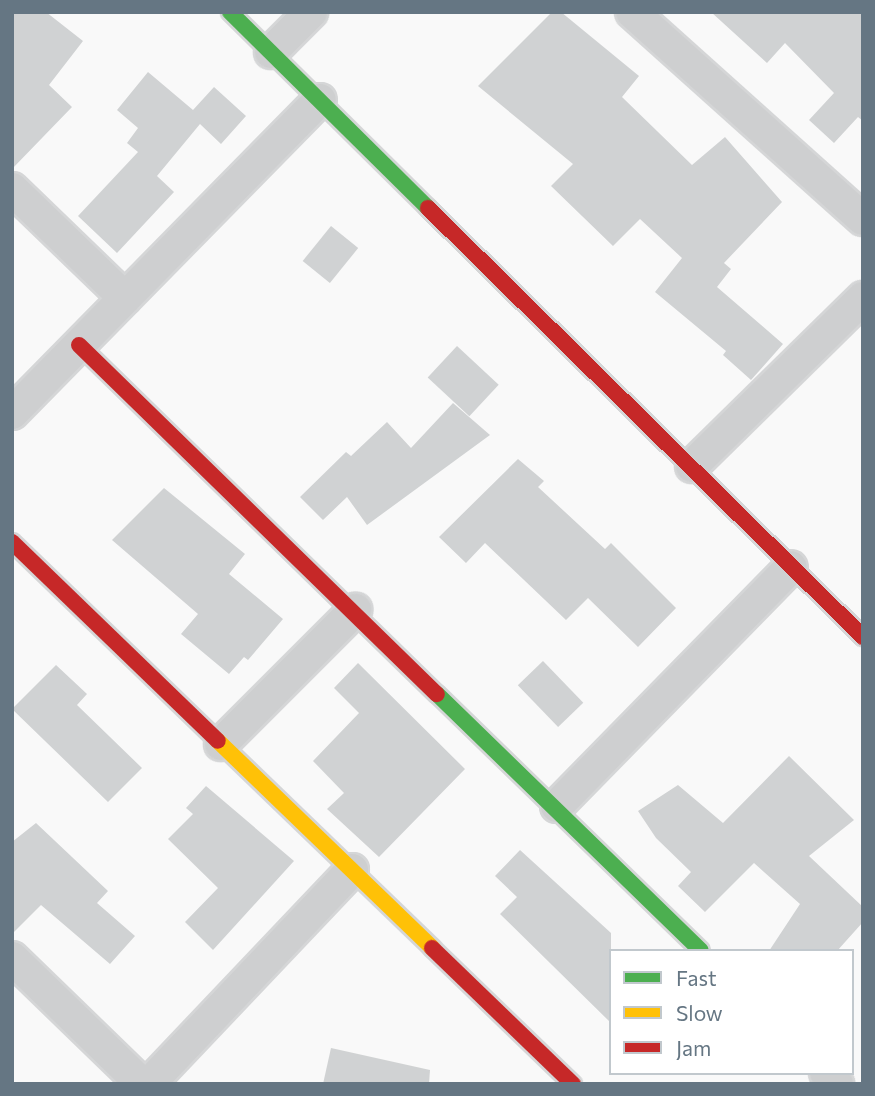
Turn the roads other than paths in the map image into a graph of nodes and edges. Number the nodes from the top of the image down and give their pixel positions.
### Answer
1 (230, 12) edge
2 (311, 12) edge
3 (632, 12) edge
4 (271, 52) junction
5 (320, 100) junction
6 (12, 189) edge
7 (863, 219) edge
8 (125, 298) junction
9 (863, 298) edge
10 (79, 345) junction
11 (12, 413) edge
12 (692, 466) junction
13 (12, 542) edge
14 (791, 567) junction
15 (355, 610) junction
16 (863, 636) edge
17 (221, 744) junction
18 (557, 806) junction
19 (352, 870) junction
20 (699, 949) edge
21 (12, 958) edge
22 (142, 1084) edge
23 (149, 1084) edge
24 (573, 1084) edge

1 - 4 street
2 - 4 street
3 - 7 street
4 - 5 street
5 - 8 street
5 - 12 street
6 - 8 street
8 - 10 street
9 - 12 street
10 - 11 street
10 - 15 street
12 - 14 street
13 - 17 street
14 - 16 street
14 - 18 street
15 - 17 street
15 - 18 street
17 - 19 street
18 - 20 street
19 - 23 street
19 - 24 street
21 - 22 street

